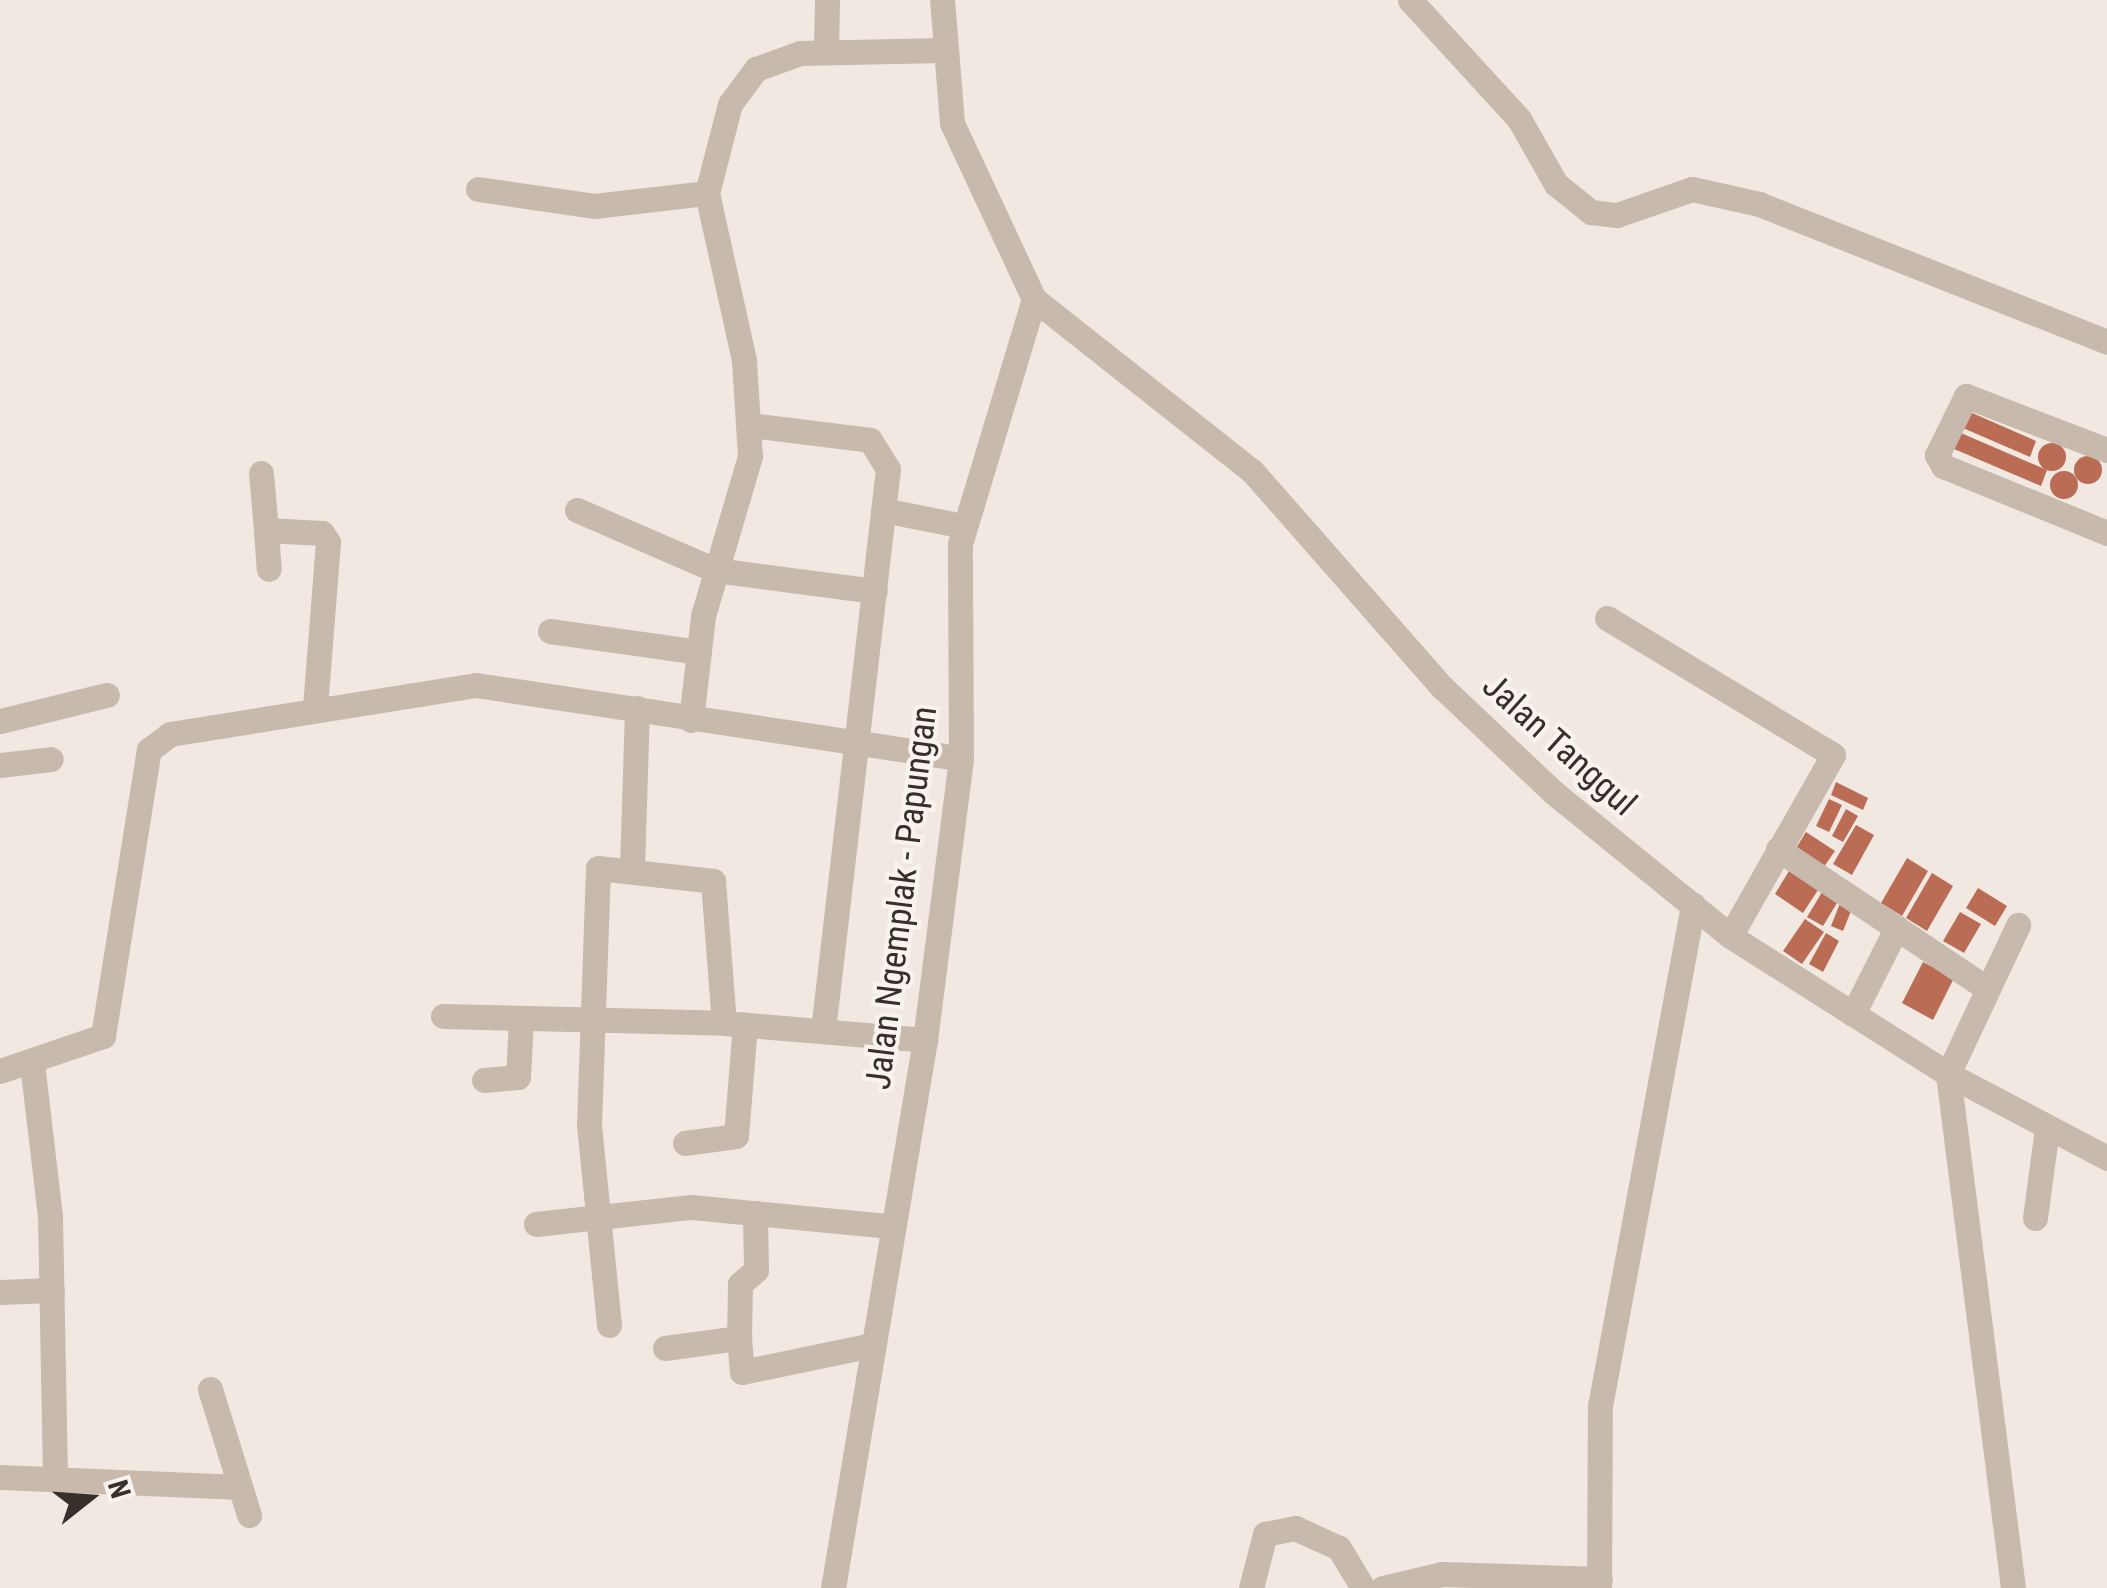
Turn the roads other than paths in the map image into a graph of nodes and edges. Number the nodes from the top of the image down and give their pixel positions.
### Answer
1 (827, 0) edge
2 (942, 0) edge
3 (1410, 0) edge
4 (826, 49) junction
5 (943, 50) junction
6 (478, 189) dead end
7 (706, 193) junction
8 (1034, 299) junction
9 (2107, 342) edge
10 (750, 425) junction
11 (2107, 450) edge
12 (262, 472) dead end
13 (577, 510) dead end
14 (883, 510) junction
15 (963, 526) junction
16 (266, 530) junction
17 (2107, 533) edge
18 (269, 569) dead end
19 (715, 570) junction
20 (875, 590) junction
21 (1607, 618) dead end
22 (550, 631) dead end
23 (698, 652) junction
24 (107, 695) dead end
25 (326, 707) junction
26 (637, 708) junction
27 (0, 720) edge
28 (691, 720) junction
29 (859, 744) junction
30 (960, 758) junction
31 (51, 759) dead end
32 (0, 765) edge
33 (1778, 849) junction
34 (632, 868) junction
35 (1693, 905) junction
36 (2018, 926) dead end
37 (1897, 927) junction
38 (1730, 936) junction
39 (1988, 989) junction
40 (1853, 1014) junction
41 (443, 1016) dead end
42 (521, 1019) junction
43 (587, 1022) junction
44 (735, 1024) junction
45 (822, 1031) junction
46 (925, 1040) junction
47 (32, 1062) junction
48 (0, 1071) edge
49 (1948, 1074) junction
50 (484, 1080) dead end
51 (2046, 1128) junction
52 (685, 1143) dead end
53 (2107, 1158) edge
54 (755, 1213) junction
55 (594, 1216) junction
56 (2034, 1218) dead end
57 (536, 1224) dead end
58 (890, 1226) junction
59 (52, 1290) junction
60 (0, 1292) edge
61 (609, 1324) dead end
62 (739, 1338) junction
63 (867, 1346) junction
64 (665, 1348) dead end
65 (210, 1390) dead end
66 (0, 1477) edge
67 (55, 1479) junction
68 (236, 1487) junction
69 (249, 1515) dead end
70 (1599, 1583) edge
71 (833, 1588) edge
72 (1251, 1588) edge
73 (1362, 1588) edge
74 (1384, 1588) edge
75 (2014, 1588) edge

1 - 4 street
2 - 5 street
3 - 9 street
4 - 5 street
4 - 7 street
5 - 8 street
6 - 7 street
7 - 10 street
8 - 15 street, Jalan Ngemplak - Papungan
8 - 35 street, Jalan Tanggul
10 - 14 street
10 - 19 street
11 - 17 street
12 - 16 street
13 - 19 street
14 - 15 street
14 - 20 street
15 - 30 street, Jalan Ngemplak - Papungan
16 - 18 street
16 - 25 street
19 - 20 street
19 - 23 street
20 - 29 street
21 - 33 street
22 - 23 street
23 - 28 street
24 - 27 street
25 - 26 street
25 - 47 street
26 - 28 street
26 - 34 street
28 - 29 street
29 - 30 street
29 - 45 street
30 - 46 street, Jalan Ngemplak - Papungan
31 - 32 street
33 - 37 street
33 - 38 street
34 - 43 street
34 - 44 street
35 - 38 street, Jalan Tanggul
35 - 70 street
36 - 39 street
37 - 39 street
37 - 40 street
38 - 40 street, Jalan Tanggul
39 - 49 street
40 - 49 street, Jalan Tanggul
41 - 42 street
42 - 43 street
42 - 50 street
43 - 44 street
43 - 55 street
44 - 45 street
44 - 52 street
45 - 46 street
46 - 58 street, Jalan Ngemplak - Papungan
47 - 48 street
47 - 59 street
49 - 51 street, Jalan Tanggul
49 - 75 street
51 - 53 street, Jalan Tanggul
51 - 56 street
54 - 55 street
54 - 58 street
54 - 62 street
55 - 57 street
55 - 61 street
58 - 63 street, Jalan Ngemplak - Papungan
59 - 60 street
59 - 67 street
62 - 63 street
62 - 64 street
63 - 71 street, Jalan Ngemplak - Papungan
65 - 68 street
66 - 67 street
67 - 68 street
68 - 69 street
70 - 74 street
72 - 73 street

